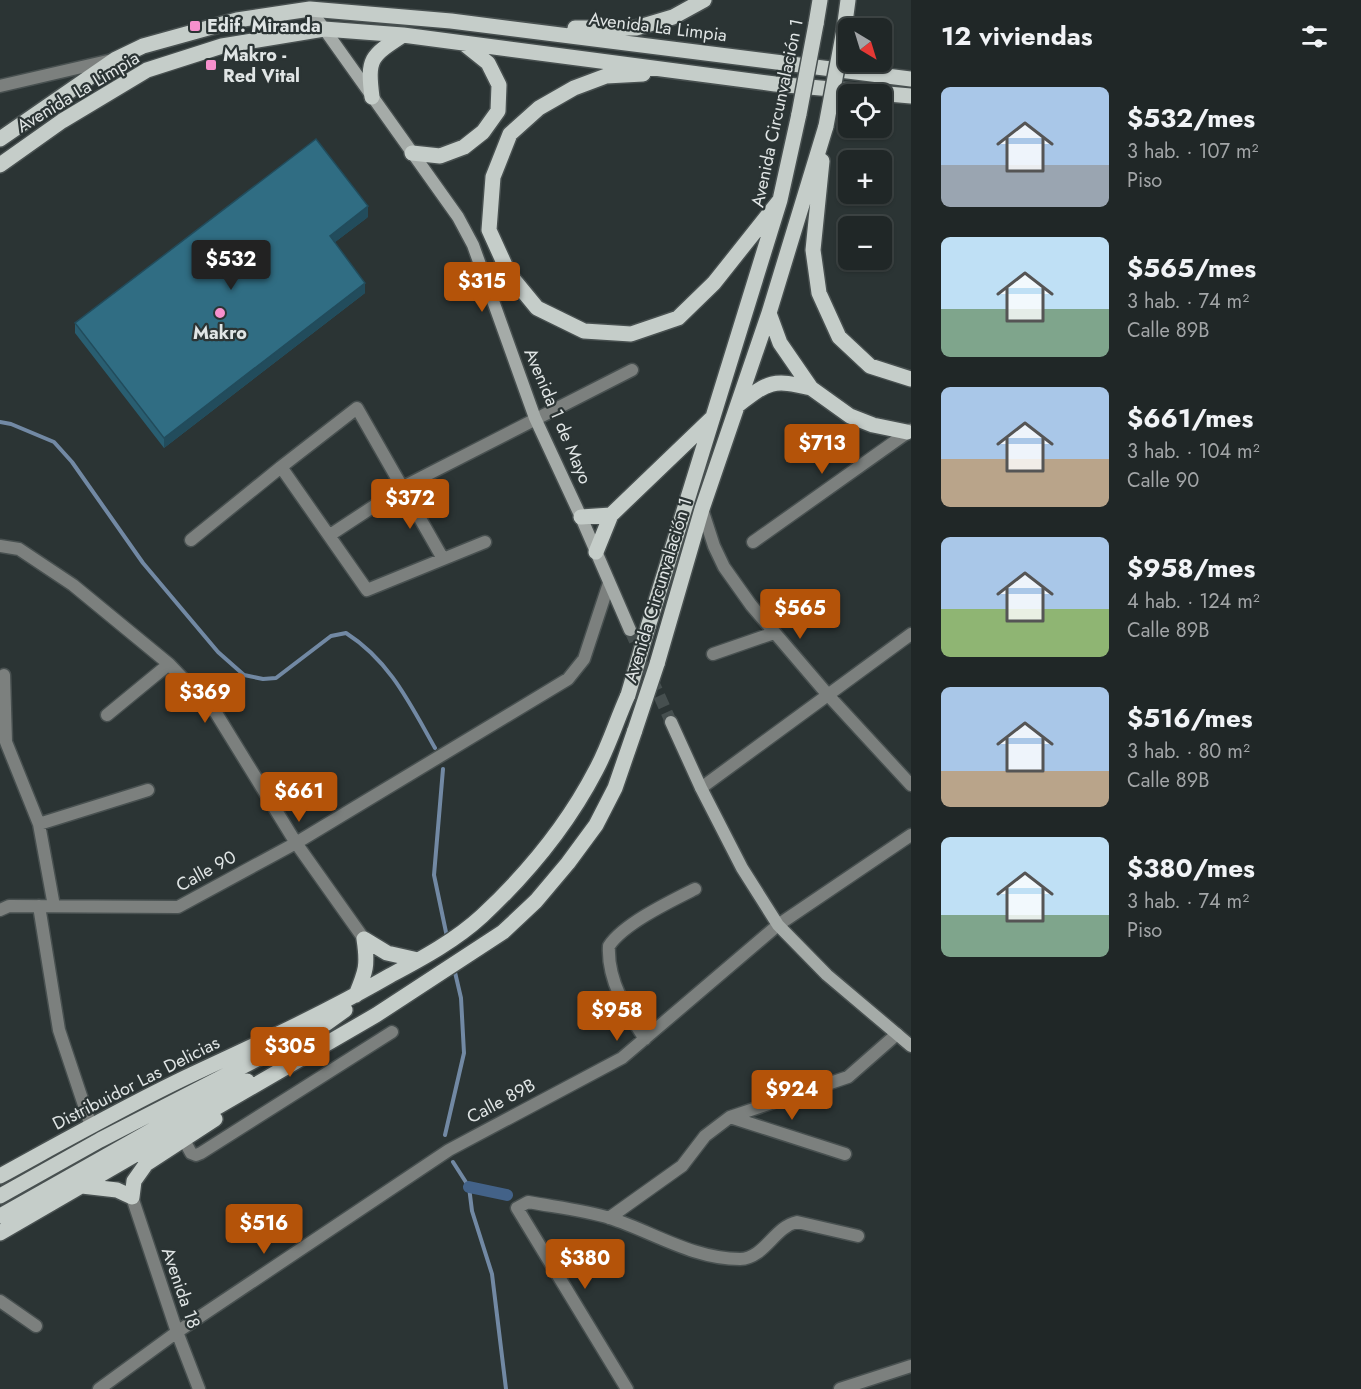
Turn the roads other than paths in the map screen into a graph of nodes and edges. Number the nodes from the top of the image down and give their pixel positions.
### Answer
1 (704, 0) edge
2 (820, 0) edge
3 (849, 0) edge
4 (307, 4) edge
5 (511, 28) junction
6 (324, 29) junction
7 (403, 35) junction
8 (463, 43) junction
9 (116, 59) junction
10 (678, 72) junction
11 (911, 79) edge
12 (0, 86) edge
13 (908, 96) edge
14 (372, 97) junction
15 (826, 126) junction
16 (0, 139) edge
17 (412, 153) junction
18 (0, 165) edge
19 (780, 200) junction
20 (769, 313) junction
21 (632, 370) dead end
22 (911, 379) edge
23 (811, 388) junction
24 (738, 405) junction
25 (713, 417) junction
26 (535, 418) junction
27 (909, 431) edge
28 (281, 467) junction
29 (404, 487) junction
30 (702, 509) junction
31 (611, 515) junction
32 (581, 517) junction
33 (330, 535) junction
34 (191, 540) dead end
35 (485, 542) dead end
36 (753, 542) dead end
37 (0, 546) edge
38 (596, 552) junction
39 (442, 558) junction
40 (609, 583) junction
41 (630, 630) tunnel mouth
42 (774, 633) junction
43 (911, 634) edge
44 (713, 654) dead end
45 (169, 664) junction
46 (4, 675) dead end
47 (828, 695) junction
48 (107, 715) dead end
49 (671, 722) tunnel mouth
50 (3, 743) edge
51 (911, 785) edge
52 (701, 788) junction
53 (148, 790) dead end
54 (39, 824) junction
55 (911, 835) edge
56 (296, 843) junction
57 (694, 889) dead end
58 (39, 906) junction
59 (54, 906) junction
60 (0, 910) edge
61 (778, 925) junction
62 (364, 939) junction
63 (418, 960) junction
64 (386, 978) junction
65 (356, 995) junction
66 (392, 1032) dead end
67 (897, 1034) junction
68 (645, 1039) junction
69 (911, 1046) edge
70 (303, 1057) junction
71 (730, 1117) junction
72 (91, 1126) junction
73 (184, 1140) junction
74 (845, 1154) dead end
75 (0, 1176) edge
76 (81, 1186) junction
77 (0, 1197) edge
78 (132, 1197) junction
79 (0, 1216) edge
80 (609, 1218) junction
81 (0, 1233) edge
82 (858, 1236) dead end
83 (0, 1301) edge
84 (36, 1326) dead end
85 (177, 1332) junction
86 (911, 1366) edge
87 (99, 1389) edge
88 (199, 1389) edge
89 (627, 1389) edge
90 (840, 1389) edge

1 - 5 main road
2 - 19 main road, Avenida Circunvalación 1, bridge
3 - 15 main road, Avenida Circunvalación 1, bridge
4 - 5 main road, Avenida La Limpia
4 - 6 street, Avenida 1 de Mayo
4 - 9 main road, Avenida La Limpia
5 - 11 main road, Avenida La Limpia
6 - 7 main road, Avenida La Limpia
6 - 14 street, Avenida 1 de Mayo
6 - 18 main road, Avenida La Limpia
7 - 8 main road, Avenida La Limpia
7 - 14 main road
8 - 10 main road, Avenida La Limpia
8 - 17 main road
9 - 12 street
9 - 16 main road, Avenida La Limpia
10 - 13 main road
10 - 19 main road
14 - 17 street, Avenida 1 de Mayo
15 - 20 main road, Avenida Circunvalación 1
15 - 22 main road
17 - 26 street, Avenida 1 de Mayo
19 - 25 main road, Avenida Circunvalación 1
20 - 23 main road
20 - 24 main road, Avenida Circunvalación 1
21 - 26 street
23 - 24 main road
23 - 27 main road
24 - 30 main road, Avenida Circunvalación 1
25 - 31 main road
25 - 63 main road, Avenida Circunvalación 1, bridge
26 - 29 street
26 - 32 street, Avenida 1 de Mayo
27 - 36 street
28 - 29 street
28 - 33 street
28 - 34 street
29 - 33 street
29 - 39 street
30 - 42 street
30 - 70 main road, Avenida Circunvalación 1, bridge
31 - 32 main road
31 - 38 main road
32 - 38 street, Avenida 1 de Mayo
33 - 39 street
35 - 39 street
37 - 45 street
38 - 40 street, Avenida 1 de Mayo
40 - 41 street, Avenida 1 de Mayo
40 - 56 street, Calle 90
42 - 44 street
42 - 47 street
43 - 47 street
45 - 48 street
45 - 56 street
46 - 50 street
47 - 51 street
47 - 52 street
49 - 52 street
50 - 54 street
52 - 61 street
53 - 54 street
54 - 59 street
55 - 61 street, Calle 89B
56 - 59 street, Calle 90
56 - 62 street
57 - 68 street
58 - 59 street, Calle 90
58 - 60 street, Calle 90
58 - 72 street
61 - 67 street
61 - 68 street, Calle 89B
62 - 63 main road
62 - 65 main road
63 - 64 main road, Avenida Circunvalación 1
64 - 65 main road, Distribuidor Las Delicias
64 - 77 main road
65 - 72 main road, Distribuidor Las Delicias
66 - 73 street
67 - 69 street
67 - 71 street
68 - 85 street, Calle 89B
70 - 73 main road
70 - 76 main road
70 - 79 main road
71 - 74 street
71 - 80 street
72 - 75 main road, Distribuidor Las Delicias
73 - 78 main road
76 - 78 main road
76 - 81 main road
78 - 85 street, Avenida 18
80 - 82 street
80 - 89 street
83 - 84 street
85 - 87 street, Calle 89B
85 - 88 street, Avenida 18
86 - 90 street

